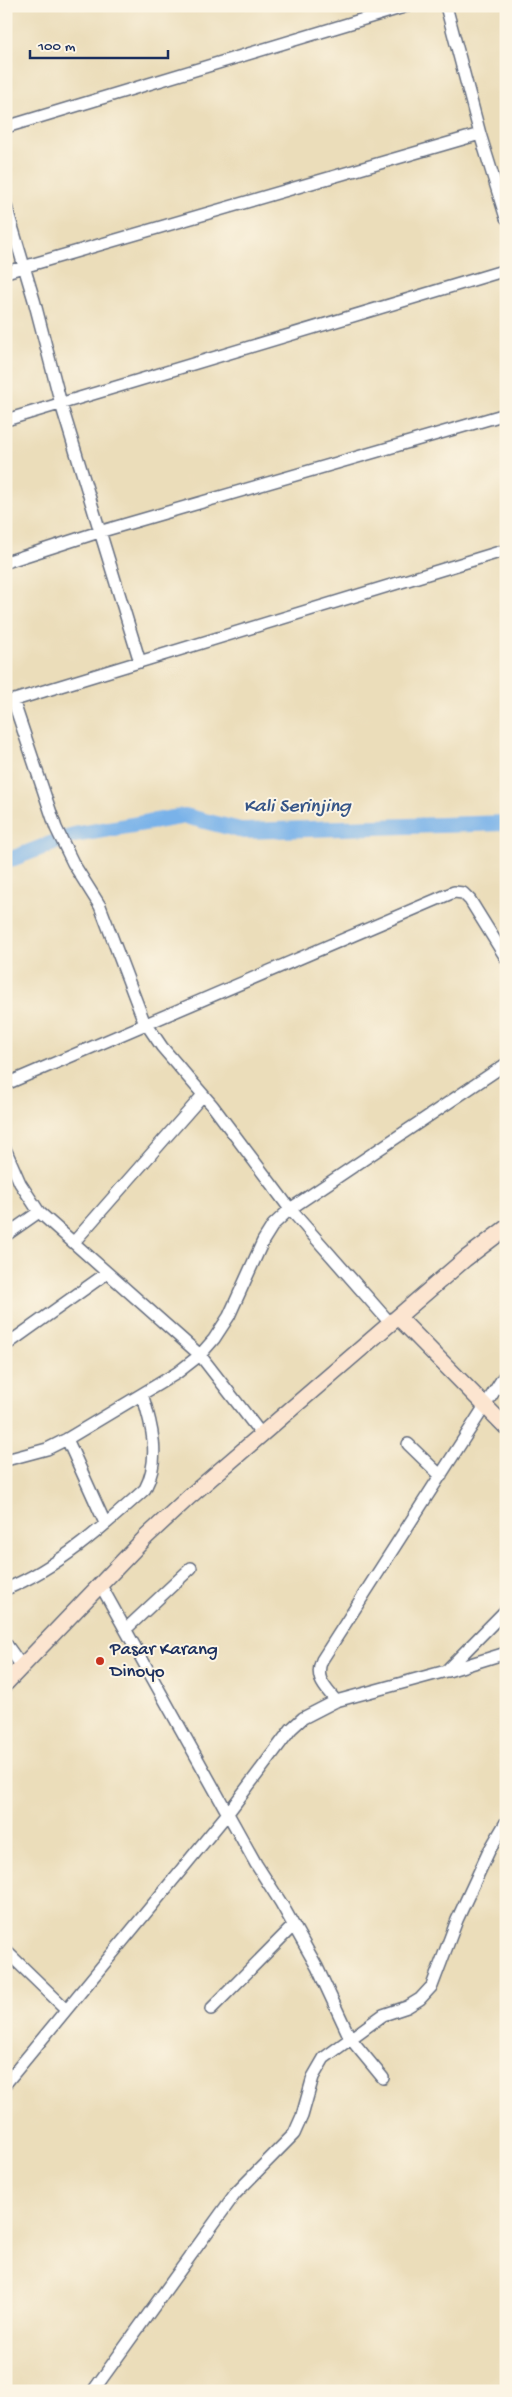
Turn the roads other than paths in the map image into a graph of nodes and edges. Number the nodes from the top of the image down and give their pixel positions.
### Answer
1 (407, 6) edge
2 (446, 6) edge
3 (6, 128) edge
4 (480, 134) junction
5 (6, 206) edge
6 (506, 218) edge
7 (24, 267) junction
8 (506, 270) edge
9 (6, 272) edge
10 (61, 404) junction
11 (506, 414) edge
12 (6, 420) edge
13 (99, 532) junction
14 (506, 550) edge
15 (6, 562) edge
16 (140, 662) junction
17 (10, 701) edge
18 (506, 958) edge
19 (143, 1019) junction
20 (505, 1066) edge
21 (6, 1084) edge
22 (203, 1095) junction
23 (6, 1151) edge
24 (39, 1212) junction
25 (295, 1214) junction
26 (506, 1228) edge
27 (6, 1235) edge
28 (74, 1242) junction
29 (107, 1273) junction
30 (395, 1321) junction
31 (6, 1345) edge
32 (200, 1354) junction
33 (506, 1373) edge
34 (142, 1394) junction
35 (486, 1407) junction
36 (506, 1427) edge
37 (262, 1435) junction
38 (67, 1439) junction
39 (408, 1444) dead end
40 (7, 1458) edge
41 (441, 1476) junction
42 (105, 1523) junction
43 (191, 1568) dead end
44 (100, 1584) junction
45 (6, 1588) edge
46 (506, 1610) edge
47 (126, 1629) junction
48 (6, 1644) edge
49 (506, 1653) edge
50 (21, 1665) junction
51 (446, 1671) junction
52 (6, 1683) edge
53 (336, 1701) junction
54 (229, 1812) junction
55 (506, 1822) edge
56 (293, 1926) junction
57 (6, 1950) edge
58 (66, 2009) junction
59 (211, 2009) dead end
60 (350, 2038) junction
61 (383, 2078) dead end
62 (6, 2083) edge
63 (93, 2391) edge

1 - 3 street
2 - 4 street
4 - 6 street
4 - 7 street
5 - 7 street
7 - 9 street
7 - 10 street
8 - 10 street
10 - 12 street
10 - 13 street
11 - 13 street
13 - 15 street
13 - 16 street
14 - 16 street
16 - 17 street
17 - 19 street
18 - 19 street
19 - 21 street
19 - 22 street
20 - 25 street
22 - 25 street
22 - 28 street
23 - 24 street
24 - 27 street
24 - 28 street
25 - 30 street
25 - 32 street
26 - 30 main road
28 - 29 street
29 - 31 street
29 - 32 street
30 - 35 main road
30 - 37 main road
32 - 34 street
32 - 37 street
33 - 35 street
34 - 38 street
34 - 42 street
35 - 36 main road
35 - 41 street
37 - 44 main road
38 - 40 street
38 - 42 street
39 - 41 street
41 - 53 street
42 - 45 street
43 - 47 street
44 - 47 street
44 - 50 main road
46 - 51 street
47 - 54 street
48 - 50 street
49 - 51 street
50 - 52 main road
51 - 53 street
53 - 54 street
54 - 56 street
54 - 58 street
55 - 60 street
56 - 59 street
56 - 60 street
57 - 58 street
58 - 62 street
60 - 61 street
60 - 63 street

